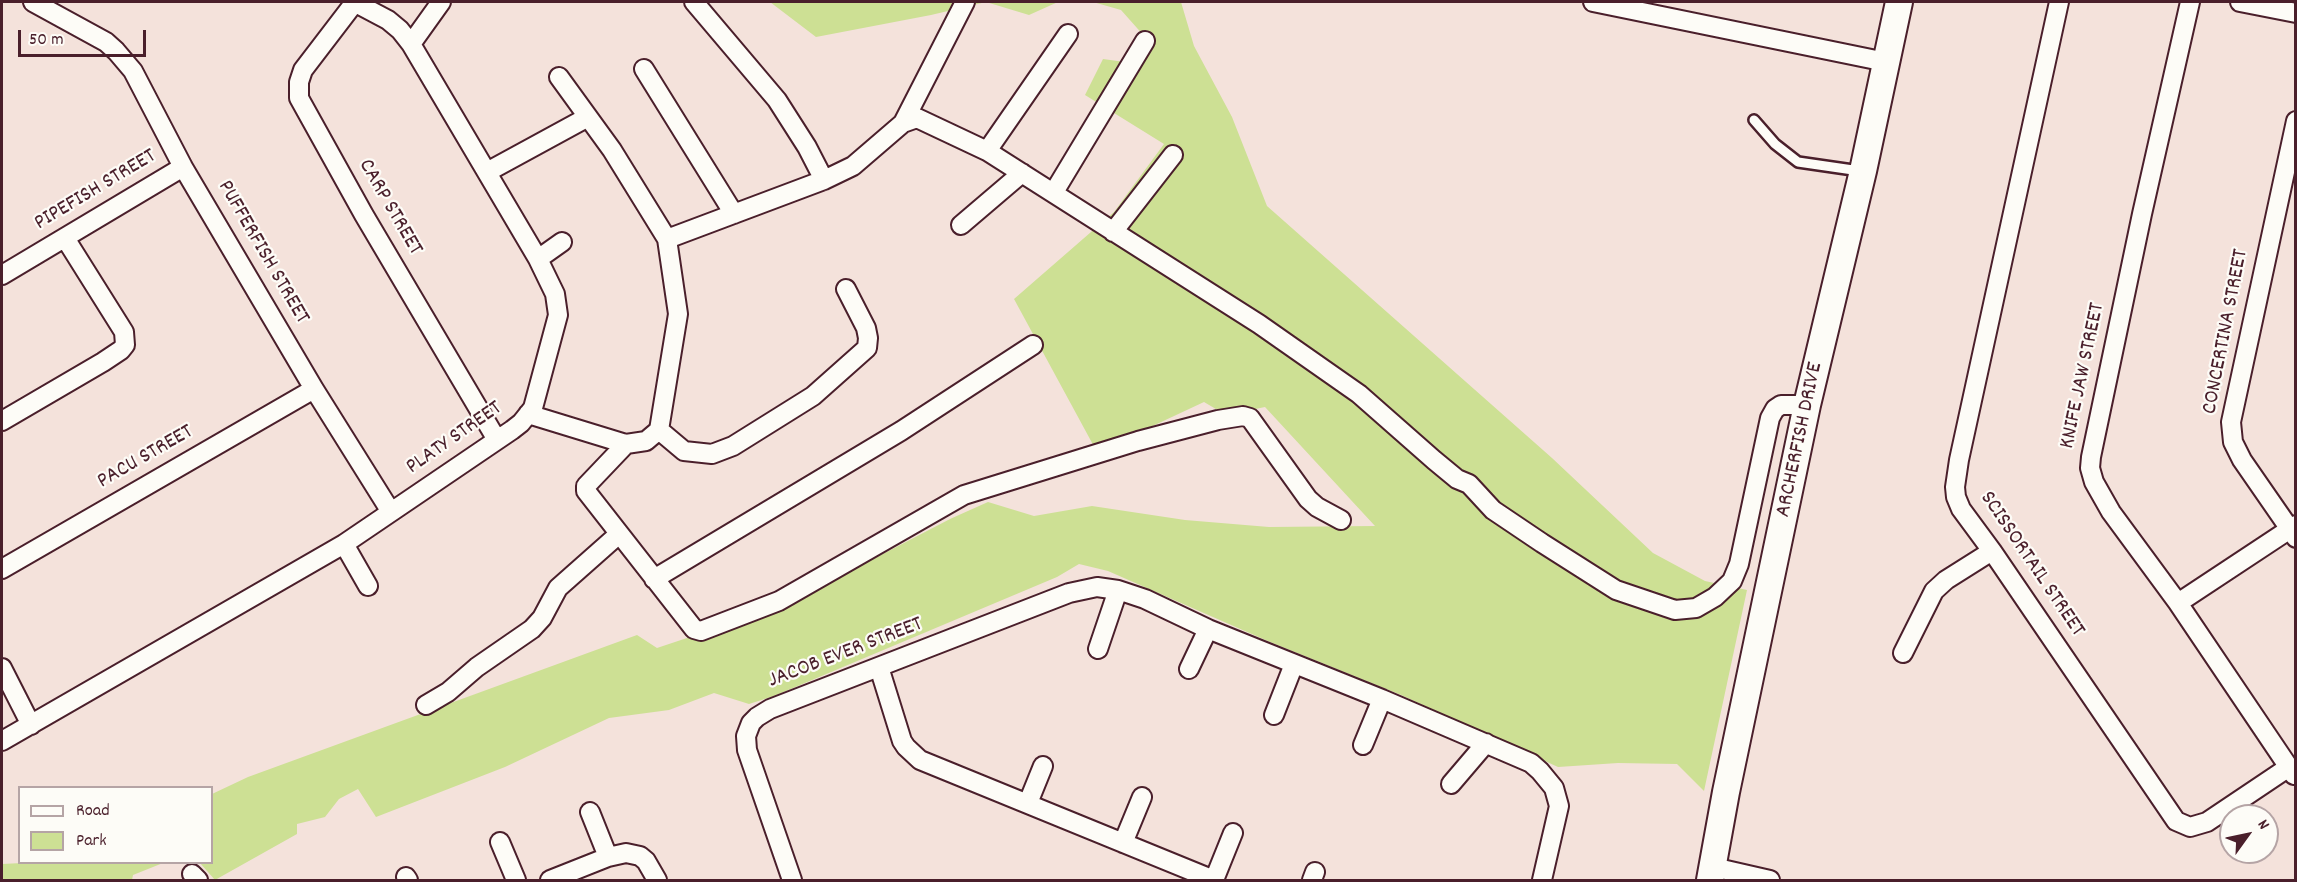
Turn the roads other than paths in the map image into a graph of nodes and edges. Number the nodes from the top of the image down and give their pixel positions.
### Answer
1 (33, 2) edge
2 (354, 2) edge
3 (441, 2) edge
4 (694, 2) edge
5 (965, 2) edge
6 (1593, 2) edge
7 (1899, 2) edge
8 (2059, 2) edge
9 (2190, 2) edge
10 (2240, 2) edge
11 (2295, 13) edge
12 (1068, 34) dead end
13 (1145, 41) dead end
14 (411, 44) junction
15 (1886, 62) junction
16 (644, 69) dead end
17 (559, 77) dead end
18 (588, 117) junction
19 (1754, 120) dead end
20 (2295, 121) edge
21 (903, 123) junction
22 (987, 151) junction
23 (1173, 155) dead end
24 (183, 167) junction
25 (1863, 171) junction
26 (487, 172) junction
27 (1022, 173) junction
28 (824, 180) junction
29 (1054, 192) junction
30 (734, 214) junction
31 (961, 225) dead end
32 (1113, 231) junction
33 (65, 238) junction
34 (667, 238) junction
35 (562, 242) dead end
36 (538, 260) junction
37 (2, 275) edge
38 (846, 289) dead end
39 (1033, 345) dead end
40 (314, 389) junction
41 (1807, 405) junction
42 (528, 414) junction
43 (2, 421) edge
44 (659, 430) junction
45 (497, 440) junction
46 (626, 444) junction
47 (392, 512) junction
48 (1341, 520) dead end
49 (2294, 530) edge
50 (619, 534) junction
51 (344, 544) junction
52 (1992, 551) junction
53 (2, 569) edge
54 (654, 579) junction
55 (368, 586) dead end
56 (1118, 590) junction
57 (2178, 603) junction
58 (1208, 629) junction
59 (1098, 649) dead end
60 (1903, 653) dead end
61 (1294, 664) junction
62 (879, 667) junction
63 (2, 668) edge
64 (1189, 669) dead end
65 (1382, 699) junction
66 (426, 705) dead end
67 (1274, 715) dead end
68 (31, 725) junction
69 (2, 741) edge
70 (1486, 743) junction
71 (1363, 745) dead end
72 (1043, 766) dead end
73 (2292, 772) edge
74 (1451, 784) dead end
75 (1142, 797) dead end
76 (1028, 803) junction
77 (590, 812) dead end
78 (1233, 834) dead end
79 (500, 842) dead end
80 (1123, 843) junction
81 (608, 857) junction
82 (1712, 874) edge
83 (516, 880) edge
84 (550, 880) edge
85 (657, 880) edge
86 (792, 880) edge
87 (1214, 880) edge
88 (1542, 880) edge
89 (1770, 880) edge

1 - 24 street, PUFFERFISH STREET
2 - 14 street, PLATY STREET
2 - 45 street, CARP STREET
3 - 14 street
4 - 28 street
5 - 21 street
6 - 15 street
7 - 15 street, ARCHERFISH DRIVE
8 - 52 street, SCISSORTAIL STREET
9 - 57 street, KNIFE JAW STREET
10 - 11 street
12 - 22 street
13 - 29 street
14 - 26 street, PLATY STREET
15 - 25 street, ARCHERFISH DRIVE
16 - 30 street
17 - 18 street
18 - 26 street
18 - 34 street
19 - 25 lane
20 - 49 street, CONCERTINA STREET
21 - 22 street
21 - 28 street
22 - 27 street
23 - 32 street
24 - 33 street, PIPEFISH STREET
24 - 40 street, PUFFERFISH STREET
25 - 41 street, ARCHERFISH DRIVE
26 - 36 street, PLATY STREET
27 - 29 street
27 - 31 street
28 - 30 street
29 - 32 street
30 - 34 street
32 - 41 street
33 - 37 street, PIPEFISH STREET
33 - 43 street
34 - 44 street
35 - 36 street
36 - 42 street, PLATY STREET
38 - 44 street
39 - 54 street
40 - 47 street, PUFFERFISH STREET
40 - 53 street, PACU STREET
41 - 82 street, ARCHERFISH DRIVE
42 - 45 street, PLATY STREET
42 - 46 street
44 - 46 street
45 - 47 street, PLATY STREET
46 - 50 street
47 - 51 street
48 - 54 street
49 - 57 street
50 - 54 street
50 - 66 street
51 - 55 street
51 - 68 street
52 - 60 street
52 - 73 street, SCISSORTAIL STREET
56 - 58 street, JACOB EVER STREET
56 - 59 street
56 - 62 street, JACOB EVER STREET
57 - 73 street, KNIFE JAW STREET
58 - 61 street, JACOB EVER STREET
58 - 64 street
61 - 65 street, JACOB EVER STREET
61 - 67 street
62 - 76 street
62 - 86 street, JACOB EVER STREET
63 - 68 street
65 - 70 street, JACOB EVER STREET
65 - 71 street
68 - 69 street
70 - 74 street
70 - 88 street, JACOB EVER STREET
72 - 76 street
75 - 80 street
76 - 80 street
77 - 81 street
78 - 87 street
79 - 83 street
80 - 87 street
81 - 84 street
81 - 85 street
82 - 89 street

